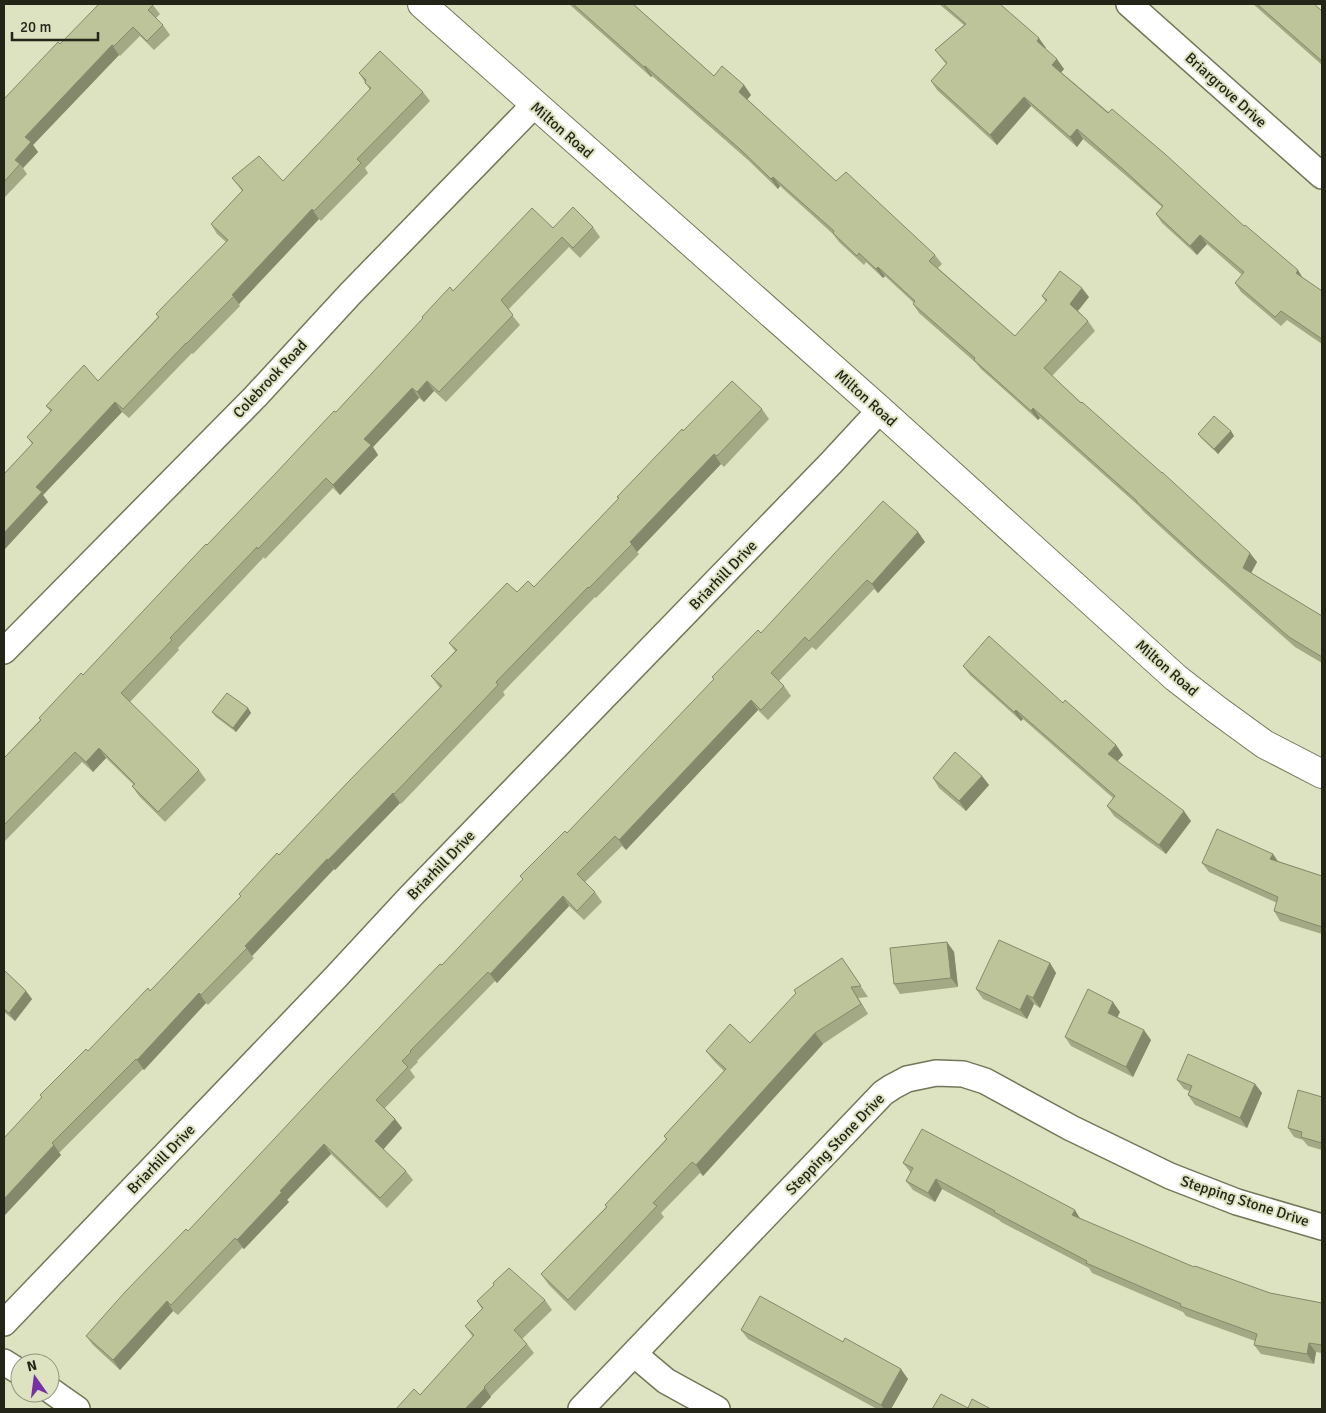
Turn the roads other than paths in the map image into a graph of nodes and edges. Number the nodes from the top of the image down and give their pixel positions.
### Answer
1 (422, 4) edge
2 (1129, 4) edge
3 (534, 105) junction
4 (1322, 176) edge
5 (880, 410) junction
6 (4, 651) edge
7 (1322, 774) edge
8 (1322, 1227) edge
9 (4, 1323) edge
10 (634, 1354) junction
11 (60, 1397) edge
12 (77, 1409) edge
13 (581, 1409) edge
14 (717, 1409) edge

1 - 3 street, Milton Road
2 - 4 street, Briargrove Drive
3 - 5 street, Milton Road
3 - 6 street, Colebrook Road
5 - 7 street, Milton Road
5 - 9 street, Briarhill Drive
8 - 10 street, Stepping Stone Drive
10 - 13 street, Stepping Stone Drive
10 - 14 street
11 - 12 street

